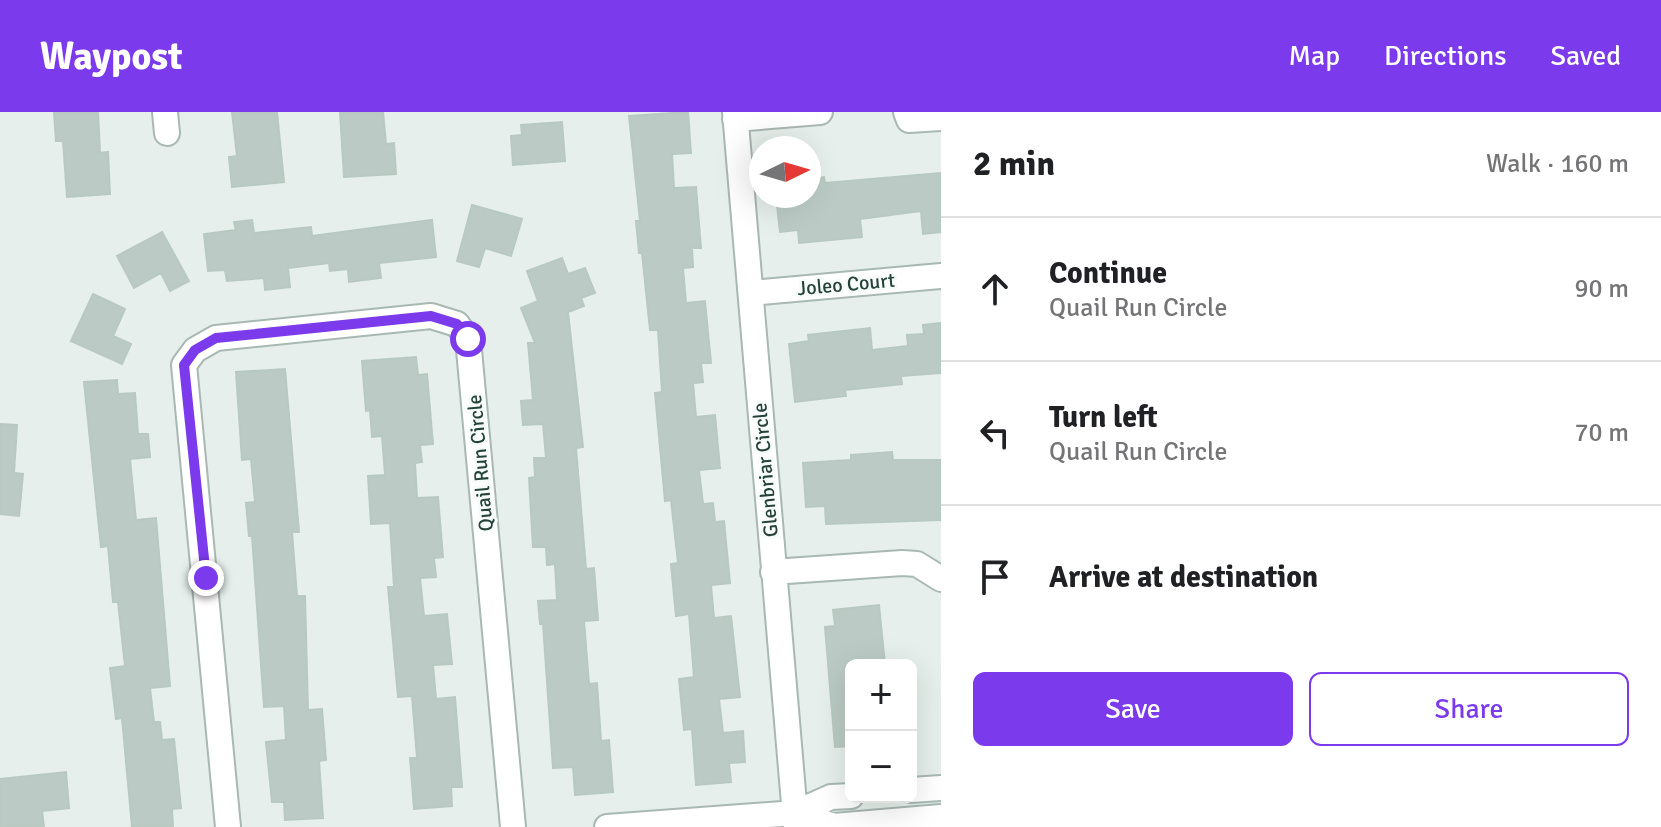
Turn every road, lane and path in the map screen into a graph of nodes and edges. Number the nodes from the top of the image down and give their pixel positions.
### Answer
1 (820, 112) edge
2 (735, 116) edge
3 (907, 116) edge
4 (941, 118) edge
5 (941, 276) edge
6 (751, 293) junction
7 (773, 572) junction
8 (941, 579) edge
9 (941, 788) edge
10 (917, 790) edge
11 (845, 796) edge
12 (941, 817) edge
13 (796, 820) edge
14 (228, 827) edge
15 (513, 827) edge
16 (607, 827) edge

1 - 2 street
2 - 6 street, Glenbriar Circle
3 - 4 street
5 - 6 street, Joleo Court
6 - 7 street, Glenbriar Circle
7 - 8 street
7 - 13 street, Glenbriar Circle
9 - 10 street
11 - 13 street
12 - 13 street
13 - 16 street
14 - 15 street, Quail Run Circle

